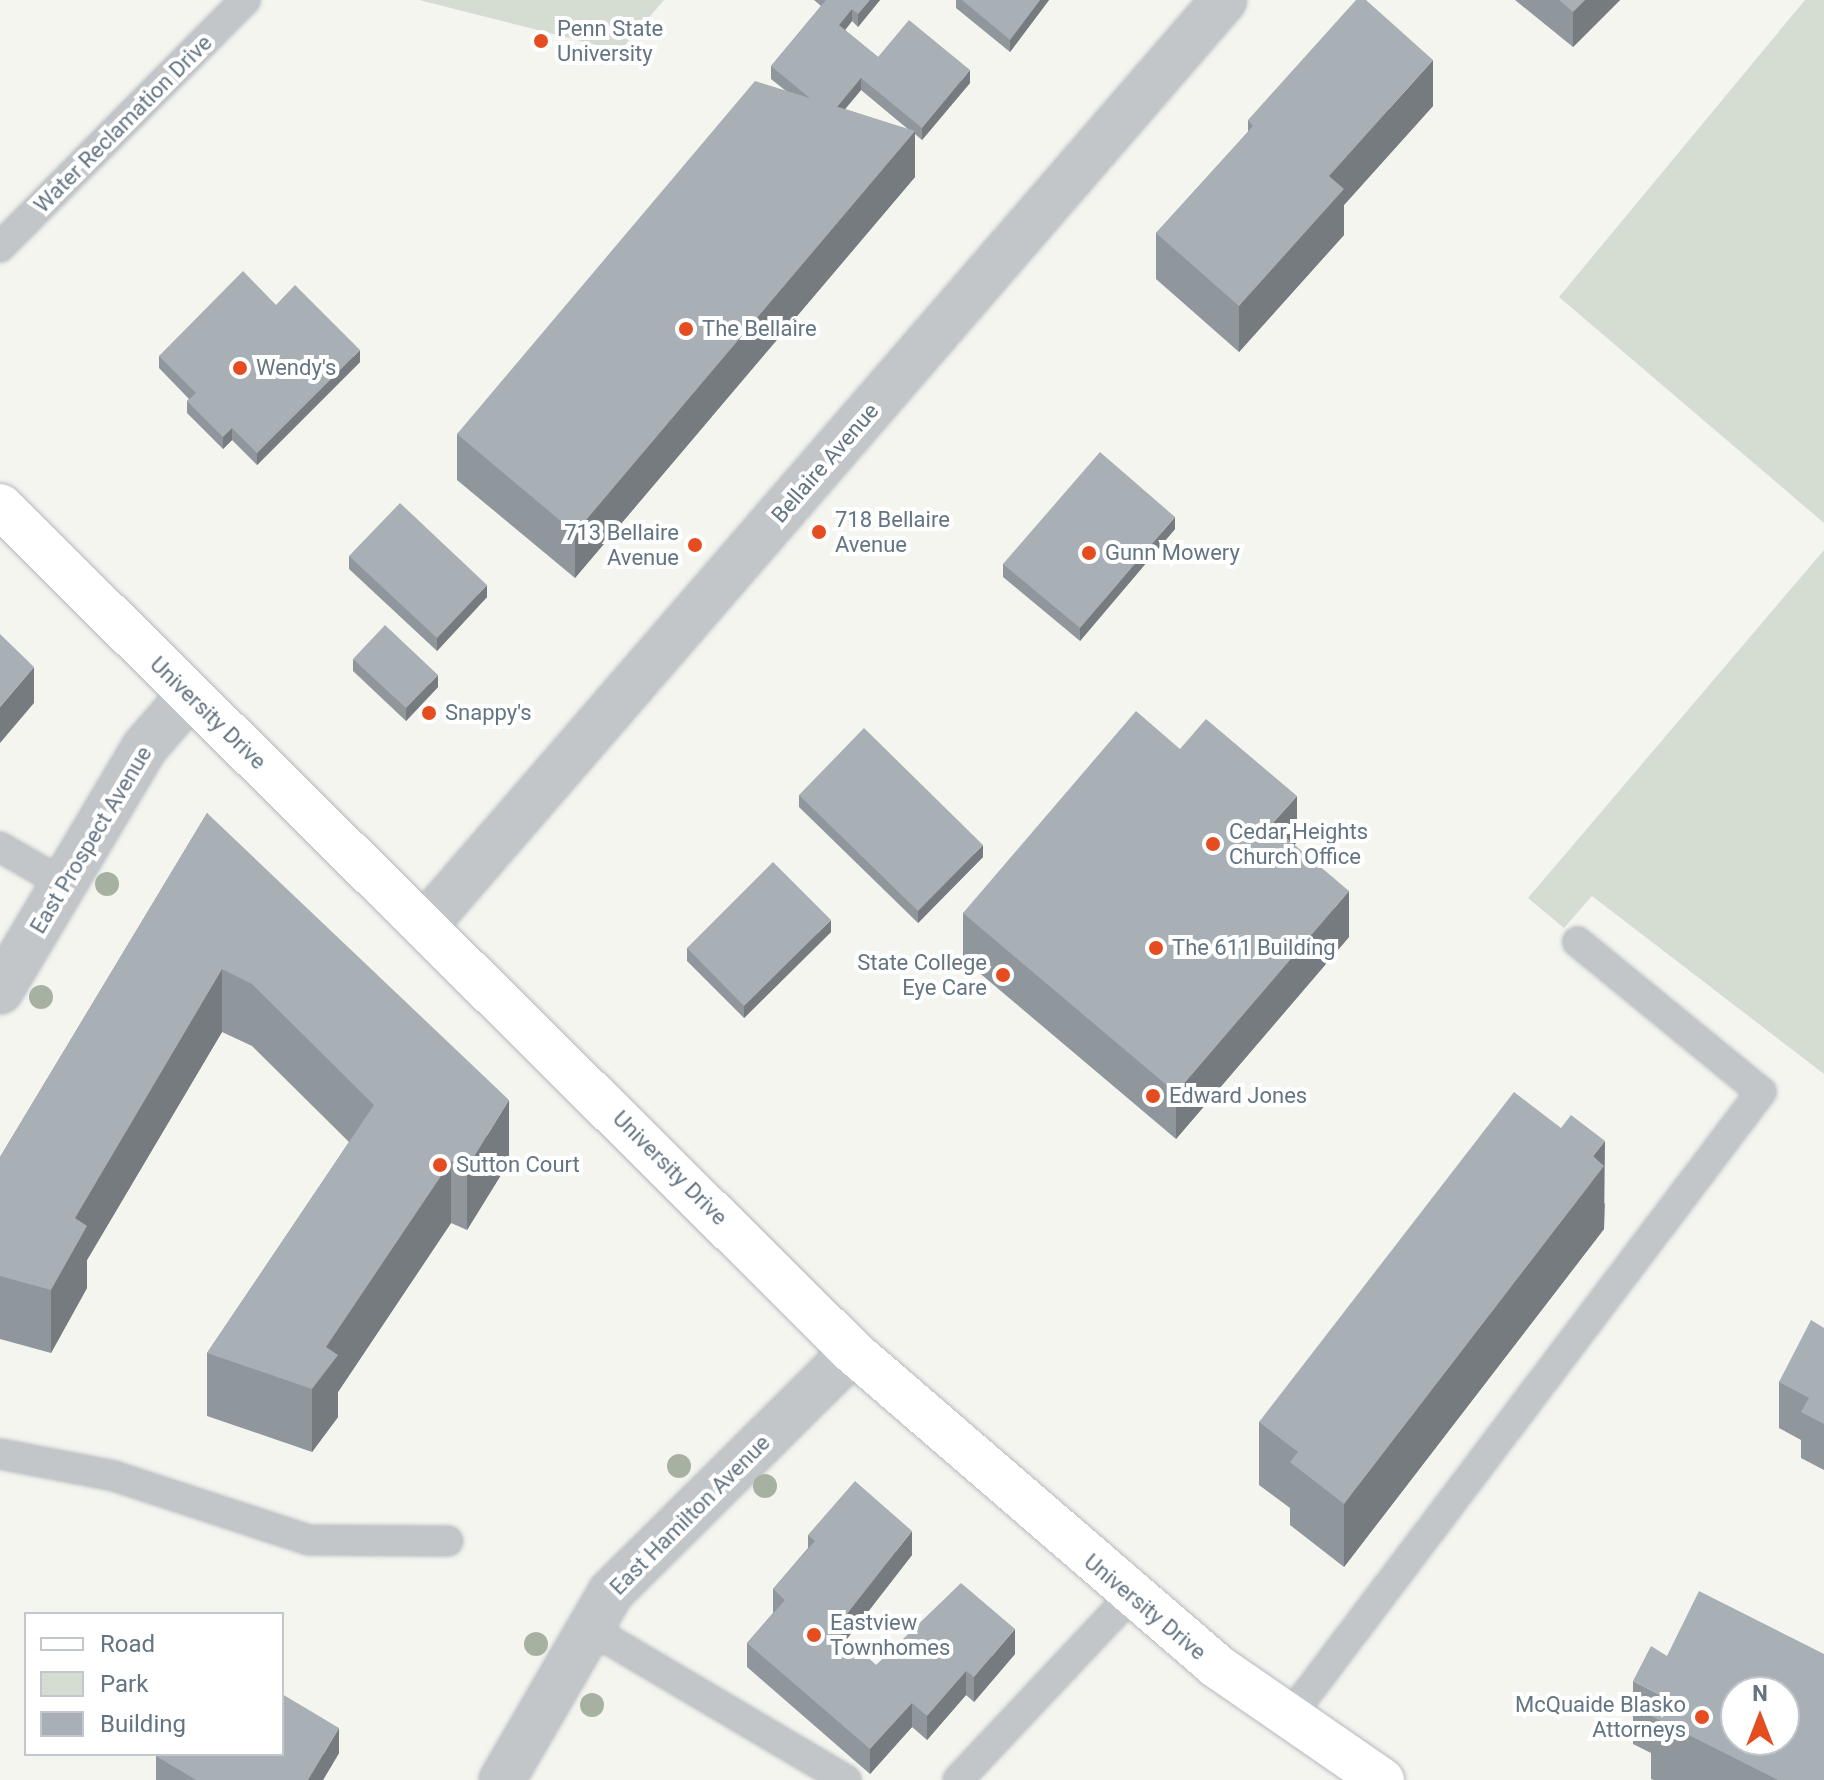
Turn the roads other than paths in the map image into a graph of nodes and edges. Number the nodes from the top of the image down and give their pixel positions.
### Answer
1 (245, 0) edge
2 (1224, 0) edge
3 (0, 247) edge
4 (0, 506) edge
5 (190, 695) junction
6 (0, 847) edge
7 (64, 884) junction
8 (425, 925) junction
9 (13, 941) edge
10 (1578, 942) dead end
11 (0, 991) edge
12 (853, 1352) junction
13 (0, 1454) edge
14 (448, 1541) dead end
15 (1131, 1596) junction
16 (589, 1628) junction
17 (1290, 1716) junction
18 (502, 1780) edge
19 (846, 1780) edge
20 (958, 1780) edge
21 (1382, 1780) edge

1 - 3 lane, Water Reclamation Drive
2 - 8 street, Bellaire Avenue
4 - 5 main road, University Drive
5 - 7 street, East Prospect Avenue
5 - 8 main road, University Drive
6 - 7 lane
7 - 9 street, East Prospect Avenue
8 - 12 main road, University Drive
9 - 11 street, East Prospect Avenue
10 - 17 lane
12 - 15 main road, University Drive
12 - 16 street, East Hamilton Avenue
13 - 14 lane
15 - 17 main road, University Drive
15 - 20 lane
16 - 18 street, East Hamilton Avenue
16 - 19 lane
17 - 21 main road, University Drive

